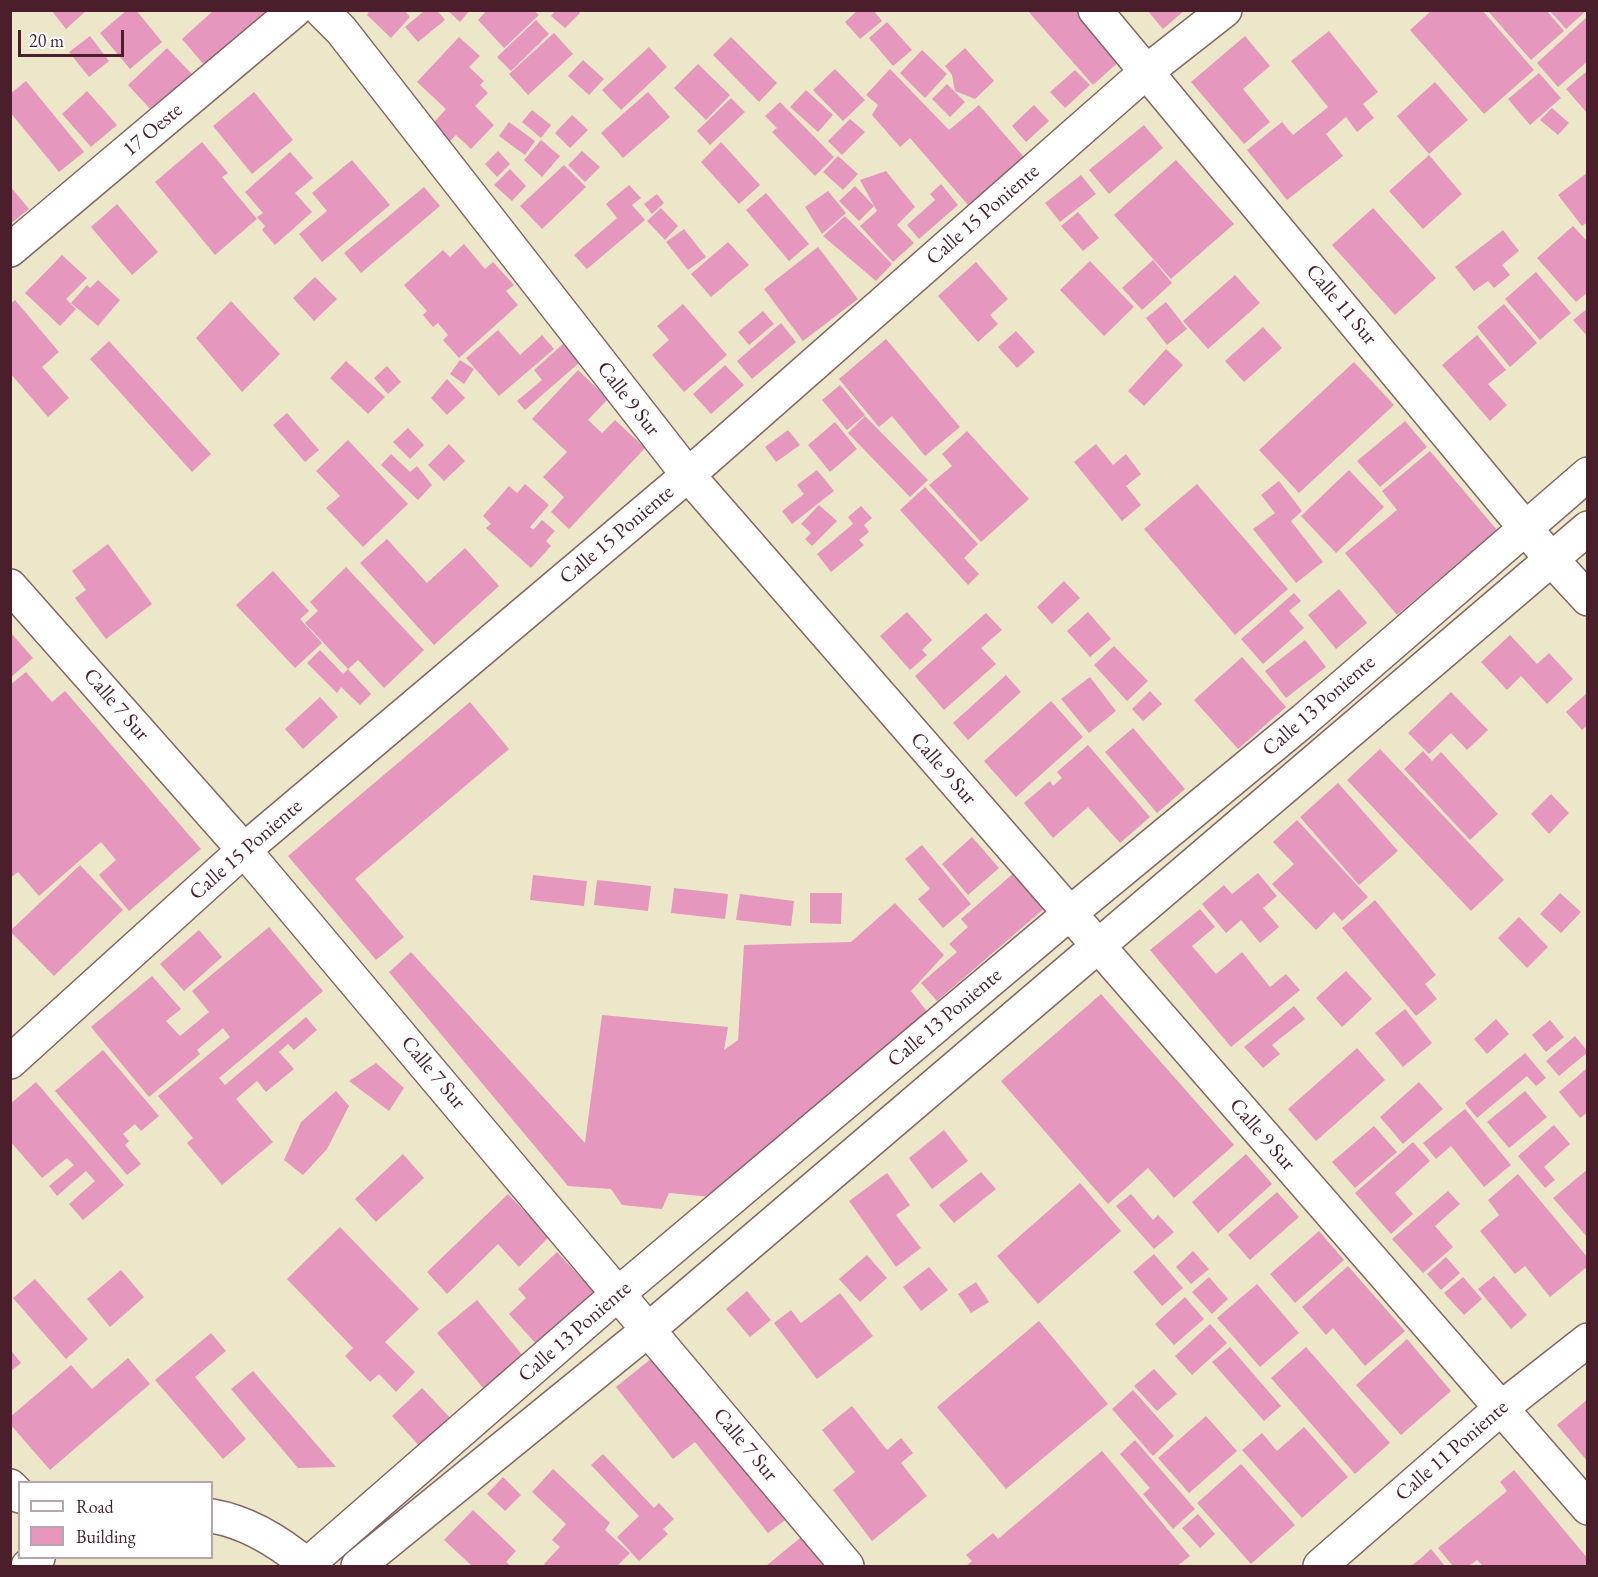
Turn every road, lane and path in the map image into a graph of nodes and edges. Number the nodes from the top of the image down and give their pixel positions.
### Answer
1 (295, 10) edge
2 (321, 10) edge
3 (1095, 10) edge
4 (1225, 10) edge
5 (1146, 72) junction
6 (10, 250) edge
7 (1587, 474) edge
8 (688, 475) junction
9 (1526, 526) junction
10 (1587, 528) edge
11 (1551, 560) junction
12 (10, 586) edge
13 (1587, 599) edge
14 (244, 850) junction
15 (1069, 914) junction
16 (1100, 947) junction
17 (10, 1062) edge
18 (619, 1293) junction
19 (648, 1330) junction
20 (1587, 1340) edge
21 (1500, 1409) junction
22 (1587, 1508) edge
23 (213, 1516) edge
24 (10, 1559) edge
25 (16, 1566) edge
26 (307, 1566) edge
27 (358, 1566) edge
28 (848, 1566) edge
29 (1320, 1566) edge

1 - 6 street, 17 Oeste
2 - 8 street, Calle 9 Sur
3 - 5 street, Calle 11 Sur
4 - 5 street, Calle 15 Poniente
5 - 8 street, Calle 15 Poniente
5 - 9 street, Calle 11 Sur
7 - 9 street, Calle 13 Poniente
8 - 14 street, Calle 15 Poniente
8 - 15 street, Calle 9 Sur
9 - 11 street, Calle 11 Sur
9 - 15 street, Calle 13 Poniente
10 - 11 street, Calle 13 Poniente
11 - 13 street, Calle 11 Sur
11 - 16 street, Calle 13 Poniente
12 - 14 street, Calle 7 Sur
14 - 17 street, Calle 15 Poniente
14 - 18 street, Calle 7 Sur
15 - 16 street, Calle 9 Sur
15 - 18 street, Calle 13 Poniente
16 - 19 street, Calle 13 Poniente
16 - 21 street, Calle 9 Sur
18 - 19 street, Calle 7 Sur
18 - 26 street, Calle 13 Poniente
19 - 27 street, Calle 13 Poniente
19 - 28 street, Calle 7 Sur
20 - 21 street, Calle 11 Poniente
21 - 22 street, Calle 9 Sur
21 - 29 street, Calle 11 Poniente
23 - 26 street
24 - 25 street

